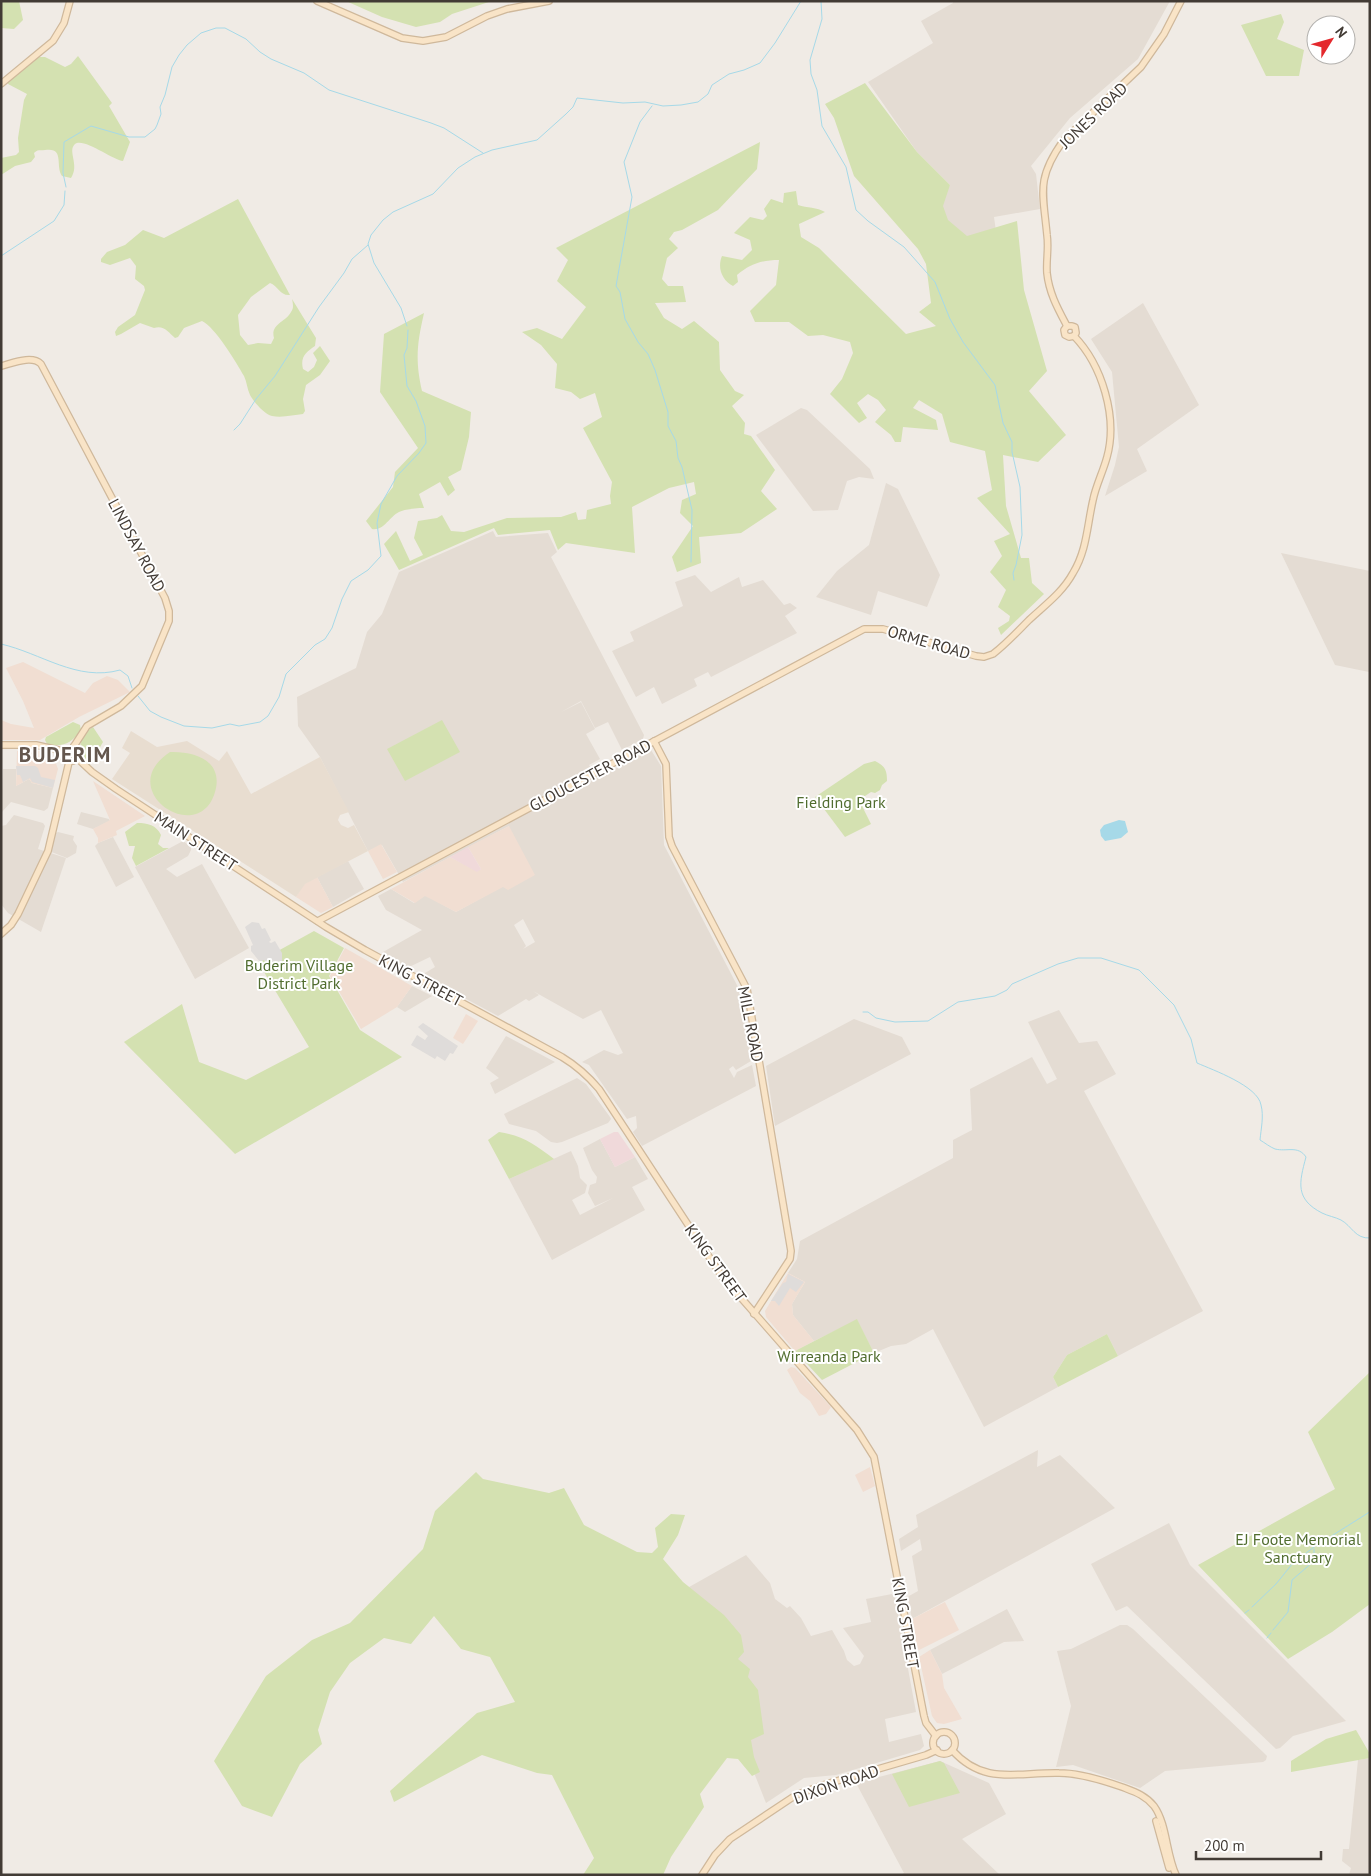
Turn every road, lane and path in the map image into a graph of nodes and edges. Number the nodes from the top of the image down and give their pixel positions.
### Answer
1 (70, 1) edge
2 (317, 1) edge
3 (549, 1) edge
4 (1181, 1) edge
5 (1, 84) edge
6 (1, 366) edge
7 (864, 630) joint
8 (993, 654) joint
9 (654, 741) junction
10 (1, 745) edge
11 (74, 746) junction
12 (62, 750) junction
13 (77, 758) junction
14 (69, 762) junction
15 (318, 921) junction
16 (1, 934) edge
17 (754, 1314) junction
18 (936, 1736) junction
19 (937, 1750) junction
20 (952, 1750) junction
21 (702, 1875) edge
22 (1174, 1875) edge

1 - 5 main road
2 - 3 main road
4 - 8 main road, JONES ROAD
6 - 11 main road, LINDSAY ROAD
7 - 8 main road, ORME ROAD
7 - 9 main road, GLOUCESTER ROAD
9 - 15 main road, GLOUCESTER ROAD
9 - 17 main road, MILL ROAD
10 - 12 main road
11 - 12 main road
11 - 13 main road
12 - 14 main road
13 - 14 main road
13 - 15 main road, MAIN STREET
14 - 16 main road
15 - 17 main road, KING STREET
17 - 18 main road, KING STREET
18 - 19 main road
18 - 20 main road
19 - 20 main road
19 - 21 main road, DIXON ROAD
20 - 22 main road

